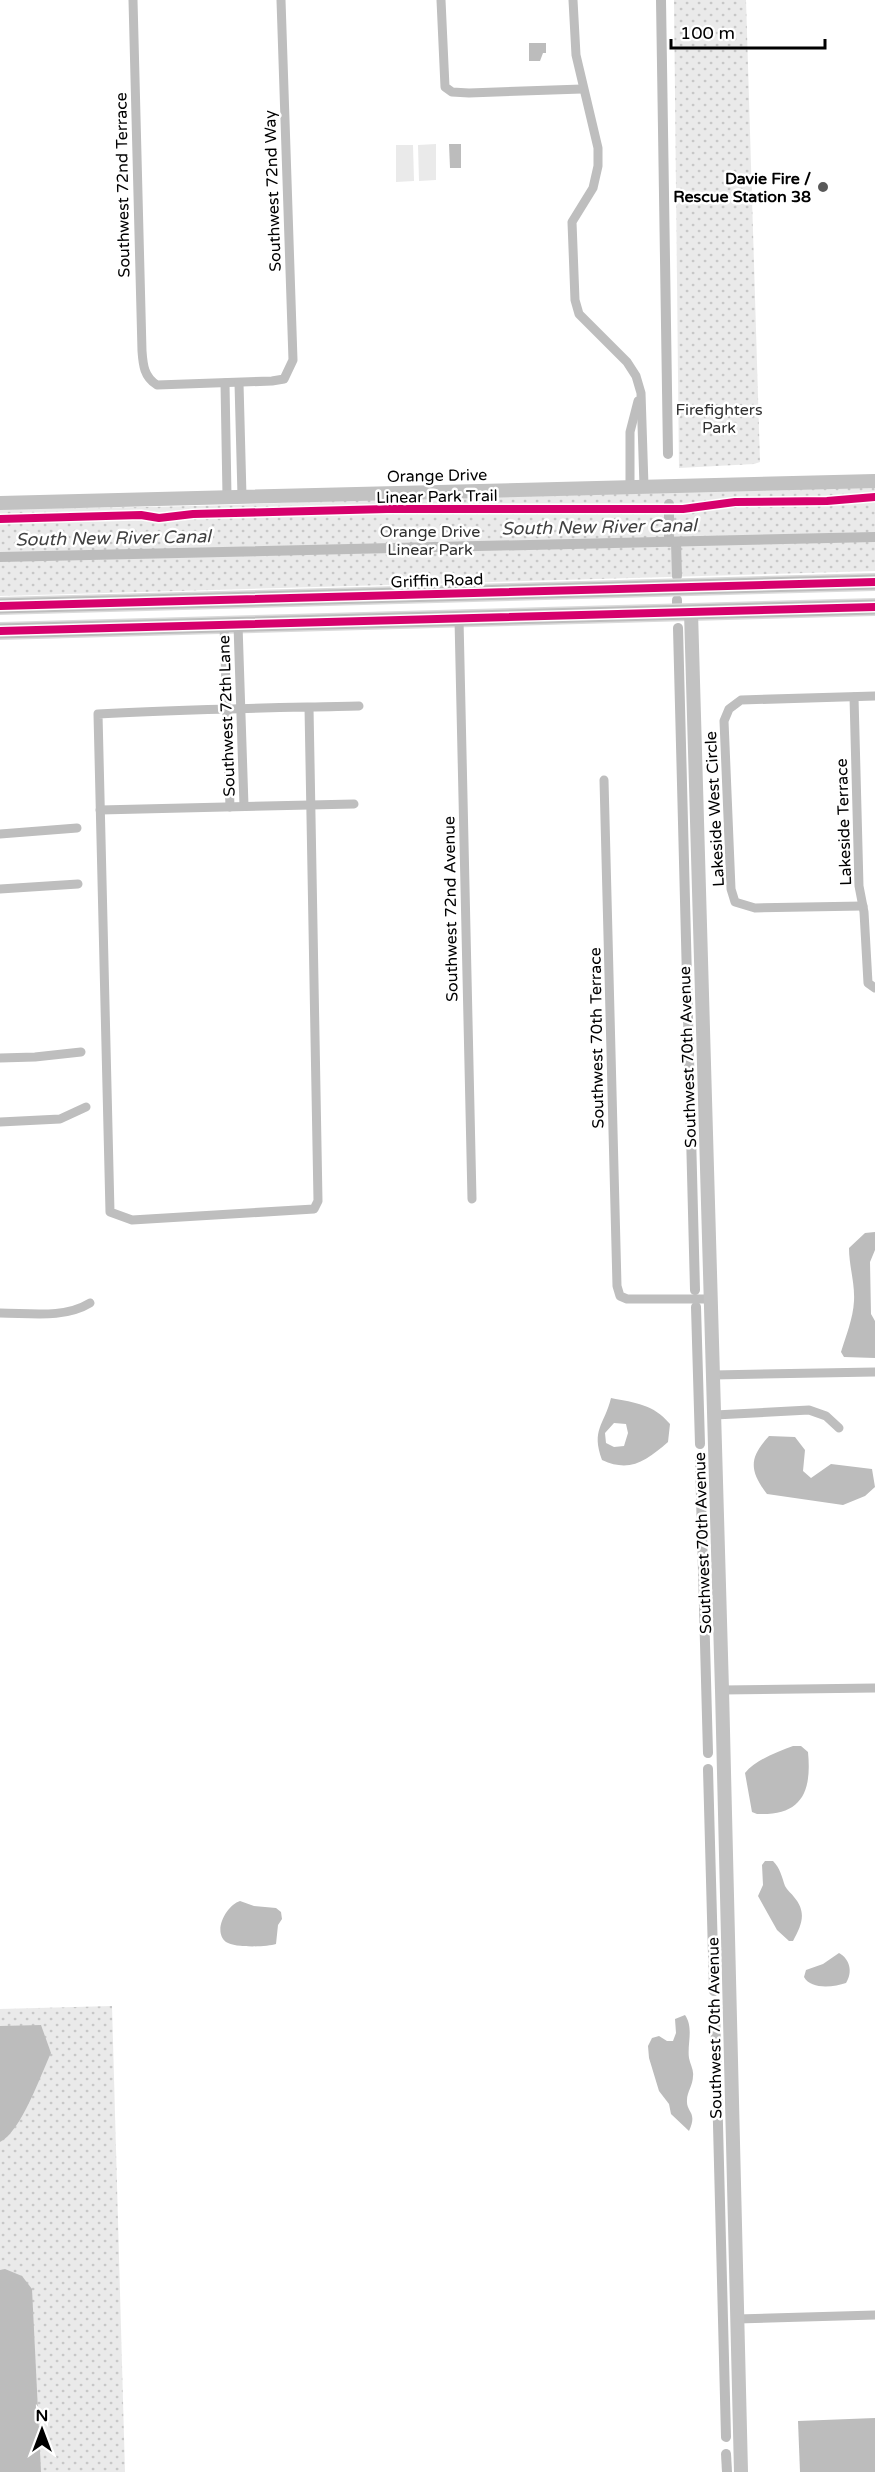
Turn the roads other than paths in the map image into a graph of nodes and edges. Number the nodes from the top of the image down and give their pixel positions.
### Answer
1 (133, 0) edge
2 (281, 0) edge
3 (441, 0) edge
4 (573, 0) edge
5 (582, 88) junction
6 (225, 383) junction
7 (239, 383) junction
8 (640, 393) junction
9 (875, 481) edge
10 (637, 486) junction
11 (227, 496) junction
12 (242, 496) junction
13 (0, 503) edge
14 (875, 582) edge
15 (734, 586) junction
16 (675, 588) junction
17 (0, 606) edge
18 (875, 607) edge
19 (691, 612) junction
20 (651, 614) junction
21 (459, 619) junction
22 (231, 625) junction
23 (0, 631) edge
24 (875, 696) edge
25 (854, 697) junction
26 (359, 706) dead end
27 (309, 707) junction
28 (241, 708) junction
29 (227, 709) junction
30 (604, 780) dead end
31 (311, 804) junction
32 (354, 804) dead end
33 (244, 806) junction
34 (230, 807) junction
35 (100, 810) junction
36 (77, 828) dead end
37 (0, 834) edge
38 (78, 884) dead end
39 (0, 889) edge
40 (863, 906) junction
41 (871, 985) edge
42 (81, 1052) dead end
43 (0, 1058) edge
44 (86, 1107) dead end
45 (0, 1122) edge
46 (472, 1199) dead end
47 (711, 1299) junction
48 (90, 1303) dead end
49 (0, 1312) edge
50 (875, 1372) edge
51 (713, 1375) junction
52 (715, 1414) junction
53 (839, 1428) dead end
54 (875, 1688) edge
55 (722, 1690) junction
56 (875, 2315) edge
57 (737, 2319) junction
58 (741, 2472) edge

1 - 6 street, Southwest 72nd Terrace
2 - 7 street, Southwest 72nd Way
3 - 5 street
4 - 5 street
5 - 8 street
6 - 7 street
6 - 11 street
7 - 12 street
8 - 10 street
8 - 10 street
9 - 10 street, Orange Drive
10 - 12 street, Orange Drive
11 - 12 street, Orange Drive
11 - 13 street, Orange Drive
14 - 15 main road, Griffin Road
15 - 16 main road, Griffin Road
15 - 19 main road
16 - 17 main road, Griffin Road
16 - 20 main road
18 - 19 main road
19 - 20 main road
19 - 47 street, Southwest 70th Avenue
20 - 21 main road
21 - 22 main road
21 - 46 street, Southwest 72nd Avenue
22 - 23 main road
22 - 28 street, Southwest 72th Lane
22 - 29 street, Southwest 72th Lane
24 - 25 street
25 - 40 street, Lakeside Terrace
25 - 40 street, Lakeside West Circle
26 - 27 street
27 - 28 street
27 - 31 street
28 - 29 street
28 - 33 street, Southwest 72th Lane
29 - 34 street, Southwest 72th Lane
29 - 35 street
30 - 47 street, Southwest 70th Terrace
31 - 32 street
31 - 33 street
31 - 35 street
33 - 34 street
34 - 35 street
36 - 37 street
38 - 39 street
40 - 41 street, Lakeside Terrace
42 - 43 street
44 - 45 street
47 - 51 street, Southwest 70th Avenue
48 - 49 street
50 - 51 street
51 - 52 street, Southwest 70th Avenue
52 - 53 street
52 - 55 street, Southwest 70th Avenue
54 - 55 street
55 - 57 street, Southwest 70th Avenue
56 - 57 street
57 - 58 street, Southwest 70th Avenue

